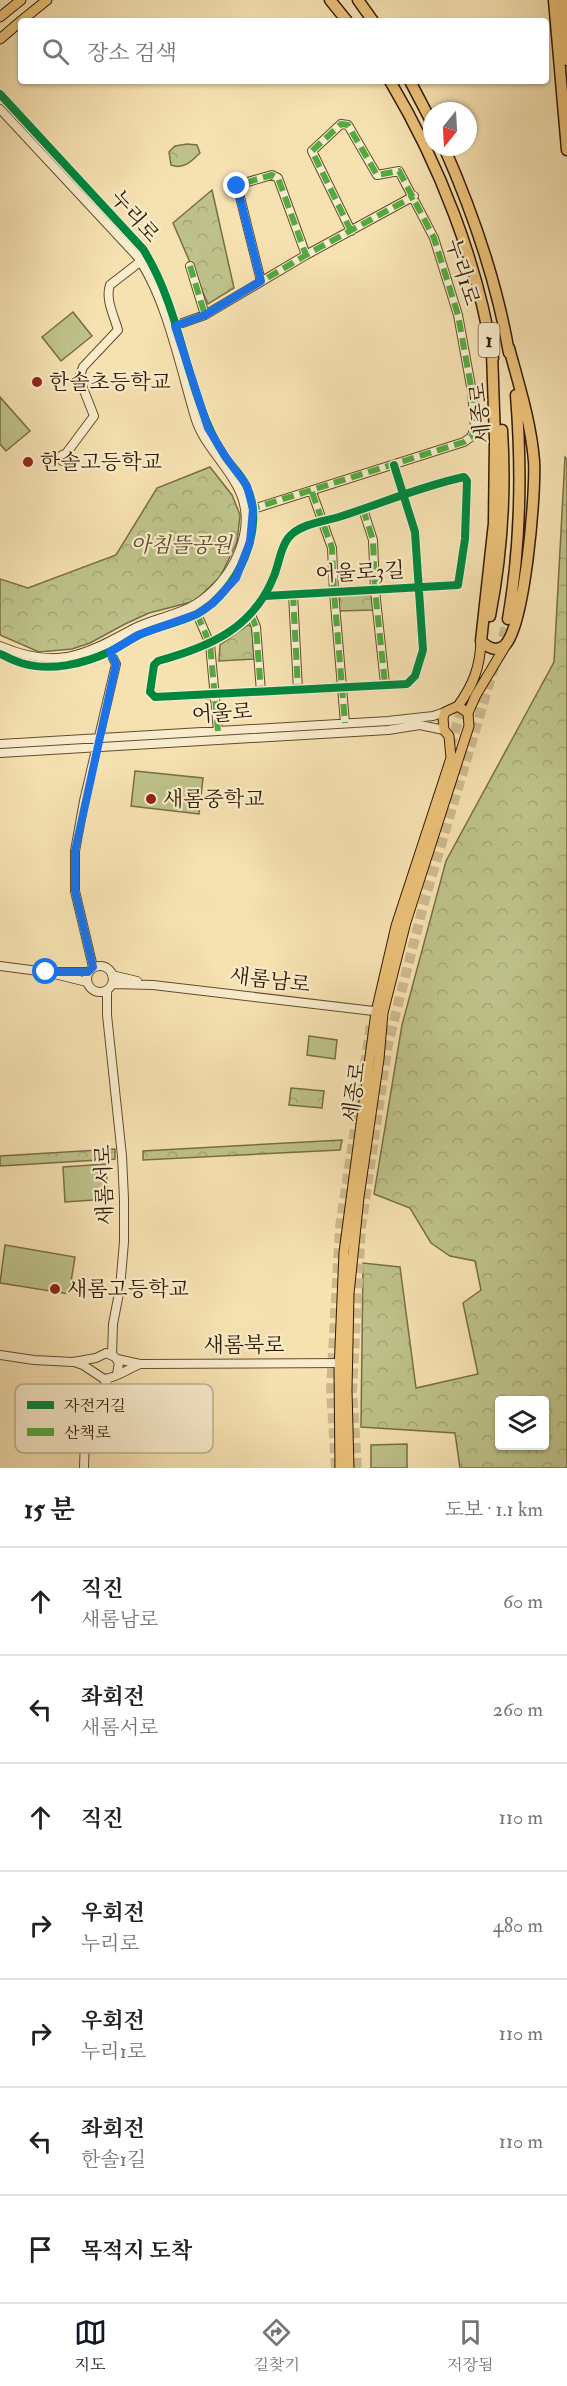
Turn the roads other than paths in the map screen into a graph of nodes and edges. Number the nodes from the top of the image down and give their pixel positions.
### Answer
1 (21, 0) edge
2 (47, 0) edge
3 (330, 0) edge
4 (336, 0) edge
5 (358, 0) edge
6 (364, 0) edge
7 (554, 0) edge
8 (563, 0) edge
9 (0, 17) edge
10 (25, 18) edge
11 (346, 18) edge
12 (347, 18) edge
13 (373, 18) edge
14 (373, 18) edge
15 (18, 24) edge
16 (0, 39) edge
17 (567, 60) edge
18 (392, 84) edge
19 (412, 84) edge
20 (0, 94) edge
21 (423, 106) edge
22 (0, 109) edge
23 (567, 150) edge
24 (448, 156) edge
25 (414, 195) junction
26 (351, 231) junction
27 (306, 255) junction
28 (141, 261) junction
29 (190, 266) dead end
30 (261, 281) junction
31 (205, 315) junction
32 (172, 327) junction
33 (508, 348) junction
34 (492, 352) junction
35 (65, 455) dead end
36 (394, 465) junction
37 (312, 492) junction
38 (404, 495) junction
39 (363, 509) junction
40 (249, 510) junction
41 (323, 522) junction
42 (418, 587) junction
43 (375, 590) junction
44 (334, 592) junction
45 (293, 594) junction
46 (265, 596) junction
47 (197, 614) junction
48 (251, 615) junction
49 (490, 616) dead end
50 (508, 619) tunnel mouth
51 (481, 641) junction
52 (210, 644) junction
53 (507, 644) junction
54 (0, 646) edge
55 (108, 648) junction
56 (0, 654) edge
57 (385, 684) junction
58 (342, 688) junction
59 (298, 690) junction
60 (261, 692) junction
61 (216, 694) junction
62 (458, 706) junction
63 (445, 712) junction
64 (468, 713) junction
65 (345, 723) junction
66 (218, 731) junction
67 (465, 732) junction
68 (446, 733) junction
69 (100, 738) junction
70 (0, 744) edge
71 (98, 747) junction
72 (0, 753) edge
73 (0, 966) edge
74 (94, 968) junction
75 (46, 972) junction
76 (87, 982) junction
77 (110, 983) junction
78 (96, 991) junction
79 (380, 1012) junction
80 (107, 1015) junction
81 (0, 1355) edge
82 (112, 1356) junction
83 (96, 1358) junction
84 (73, 1362) junction
85 (344, 1363) junction
86 (140, 1364) junction
87 (94, 1372) junction
88 (117, 1374) junction
89 (105, 1379) junction
90 (103, 1384) edge
91 (86, 1453) edge
92 (84, 1468) edge
93 (340, 1468) edge
94 (349, 1468) edge

1 - 9 main road
2 - 10 main road
3 - 11 highway
4 - 12 highway
5 - 13 highway
6 - 14 highway
7 - 23 highway
8 - 17 highway
15 - 16 main road
18 - 34 highway, 세종로 / 1
19 - 21 highway
20 - 32 street, 누리로
22 - 28 street, 누리로
24 - 33 highway, 세종로 / 1
25 - 26 street
25 - 26 street, 누리1로
25 - 36 street, 누리1로
26 - 27 street
27 - 30 street
27 - 30 street
28 - 32 street, 누리로
28 - 35 street
29 - 31 street
30 - 31 street
31 - 32 street
32 - 40 street, 누리로
33 - 50 highway, 세종로 / 1
33 - 53 highway
34 - 49 highway, 세종로 / 1
34 - 51 highway
36 - 37 street, 누리1로
36 - 38 street
37 - 40 street, 누리1로
37 - 41 street
38 - 39 street, 어울로3길
38 - 42 street
38 - 42 street, 어울로3길
39 - 41 street, 어울로3길
39 - 43 street
40 - 47 street, 누리로
40 - 55 street, 누리로
41 - 44 street
41 - 46 street, 어울로3길
42 - 43 street, 어울로3길
42 - 57 street, 어울로3길
43 - 44 street, 어울로3길
43 - 57 street
44 - 45 street, 어울로3길
44 - 58 street
45 - 46 street, 어울로3길
45 - 59 street, 어울로3길
46 - 48 street, 어울로3길
47 - 52 street
47 - 55 street, 누리로
48 - 52 street, 어울로3길
48 - 60 street
51 - 53 highway
51 - 62 main road
52 - 61 street
52 - 61 street, 어울로3길
53 - 64 main road, 세종로
54 - 55 street, 누리로
55 - 56 street, 누리로
55 - 69 street
57 - 58 street, 어울로3길
58 - 59 street, 어울로3길
58 - 65 street
59 - 60 street, 어울로3길
60 - 61 street, 어울로3길
61 - 66 street
62 - 63 main road
62 - 64 main road
63 - 65 street, 어울로
63 - 68 main road, 세종로
64 - 67 main road, 세종로
65 - 66 street, 어울로
66 - 69 street, 어울로
67 - 68 main road
67 - 79 main road, 세종로
68 - 71 street, 어울로
68 - 79 main road, 세종로
69 - 70 street, 어울로
69 - 71 street
71 - 72 street, 어울로
71 - 74 street
73 - 75 street
74 - 75 street
74 - 76 street
74 - 77 street
75 - 76 street
76 - 78 street
77 - 78 street, 새롬남로
77 - 79 street, 새롬남로
77 - 80 street
78 - 80 street
79 - 85 main road, 세종로
80 - 82 street, 새롬서로
81 - 84 street
82 - 83 street
82 - 86 street, 새롬북로
82 - 88 street
83 - 84 street
83 - 87 street
84 - 87 street
85 - 86 street, 새롬북로
85 - 93 main road, 세종로
85 - 94 main road, 세종로
86 - 88 street, 새롬북로
87 - 89 street
88 - 89 street
89 - 90 street
91 - 92 street

